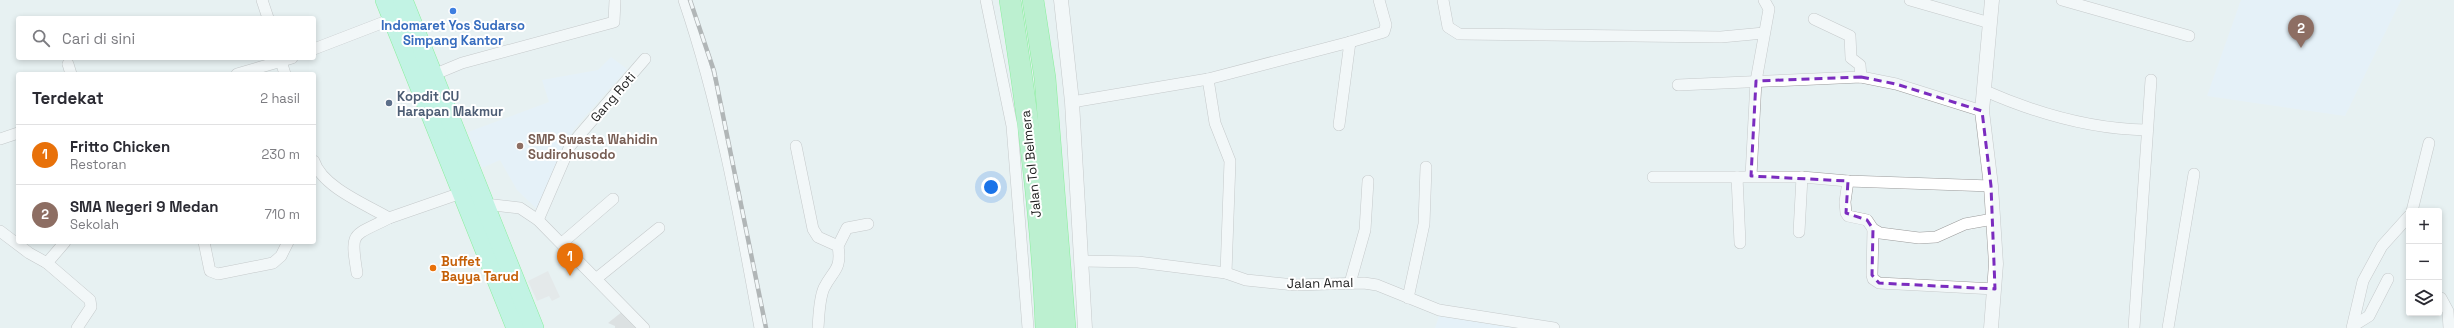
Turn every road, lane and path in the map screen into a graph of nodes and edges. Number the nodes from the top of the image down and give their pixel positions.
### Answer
1 (262, 0) edge
2 (385, 0) edge
3 (402, 0) edge
4 (614, 0) edge
5 (684, 0) edge
6 (986, 0) edge
7 (1010, 0) edge
8 (1033, 0) edge
9 (1061, 0) edge
10 (1379, 0) edge
11 (1443, 0) edge
12 (1764, 0) edge
13 (1910, 0) edge
14 (1992, 0) edge
15 (2062, 0) edge
16 (2091, 4) edge
17 (267, 16) edge
18 (392, 19) junction
19 (1814, 19) dead end
20 (1990, 23) junction
21 (1764, 33) junction
22 (2189, 36) dead end
23 (1350, 42) junction
24 (316, 48) edge
25 (645, 59) dead end
26 (281, 60) edge
27 (284, 60) edge
28 (243, 72) edge
29 (285, 72) edge
30 (425, 78) junction
31 (1860, 78) junction
32 (1208, 79) junction
33 (2151, 80) dead end
34 (1756, 81) junction
35 (1678, 85) dead end
36 (1983, 90) junction
37 (1072, 102) junction
38 (1982, 111) junction
39 (1339, 125) dead end
40 (2146, 130) junction
41 (16, 134) edge
42 (0, 139) edge
43 (2429, 144) dead end
44 (796, 146) dead end
45 (316, 167) edge
46 (1426, 167) dead end
47 (2194, 174) dead end
48 (1751, 176) junction
49 (1653, 177) dead end
50 (1737, 177) junction
51 (1802, 177) junction
52 (1368, 180) dead end
53 (1848, 181) junction
54 (1991, 186) junction
55 (473, 198) junction
56 (613, 199) dead end
57 (2413, 208) edge
58 (389, 218) junction
59 (1992, 219) junction
60 (2406, 219) edge
61 (538, 220) junction
62 (868, 224) dead end
63 (660, 228) dead end
64 (1873, 229) junction
65 (0, 232) edge
66 (1799, 232) dead end
67 (562, 243) junction
68 (1740, 243) dead end
69 (16, 244) edge
70 (17, 244) edge
71 (63, 244) edge
72 (204, 244) edge
73 (287, 244) edge
74 (838, 246) junction
75 (1082, 261) junction
76 (47, 263) junction
77 (357, 273) dead end
78 (1226, 273) junction
79 (597, 278) junction
80 (2388, 279) dead end
81 (1350, 283) junction
82 (1995, 289) junction
83 (1408, 298) junction
84 (2442, 300) edge
85 (2352, 327) edge
86 (77, 328) edge
87 (516, 328) edge
88 (534, 328) edge
89 (644, 328) edge
90 (760, 328) edge
91 (818, 328) edge
92 (1028, 328) edge
93 (1046, 328) edge
94 (1066, 328) edge
95 (1085, 328) edge
96 (1554, 328) edge
97 (1991, 328) edge
98 (2134, 328) edge
99 (2168, 328) edge
100 (2449, 328) edge

1 - 17 street
2 - 18 highway
3 - 30 highway
4 - 30 street
5 - 90 street
6 - 92 street
7 - 93 highway, Jalan Tol Belmera
8 - 94 highway, Jalan Tol Belmera
9 - 37 street
10 - 23 street
11 - 21 street
12 - 21 street
13 - 20 street
14 - 20 street
15 - 16 street
16 - 22 street
18 - 24 street
18 - 30 highway
19 - 31 street
20 - 36 street
21 - 34 street
23 - 32 street
23 - 39 street
25 - 61 street, Gang Roti
26 - 28 street
27 - 29 street
30 - 55 highway
31 - 34 street
31 - 38 street
32 - 37 street
32 - 78 street
33 - 40 street
34 - 35 street
34 - 48 street
36 - 38 street
36 - 40 street
37 - 75 street
38 - 54 street
40 - 98 street
41 - 42 street
43 - 57 street
44 - 74 street
45 - 58 street
46 - 83 street
47 - 99 street
48 - 50 street
48 - 51 street
49 - 50 street
50 - 68 street
51 - 53 street
51 - 66 street
52 - 81 street
53 - 54 street
53 - 64 street
54 - 59 street
55 - 58 street
55 - 61 street
55 - 87 highway
55 - 88 highway
56 - 67 street
58 - 77 street
59 - 64 street
59 - 82 street
60 - 85 street
61 - 67 street
62 - 74 street
63 - 79 street
64 - 82 street
65 - 69 street
67 - 79 street
70 - 76 street
71 - 76 street
72 - 73 street
74 - 91 street
75 - 78 street, Jalan Amal
75 - 95 street
76 - 86 street
78 - 81 street, Jalan Amal
79 - 89 street
80 - 85 street
81 - 83 street, Jalan Amal
82 - 97 street
83 - 96 street, Jalan Amal
84 - 100 street

